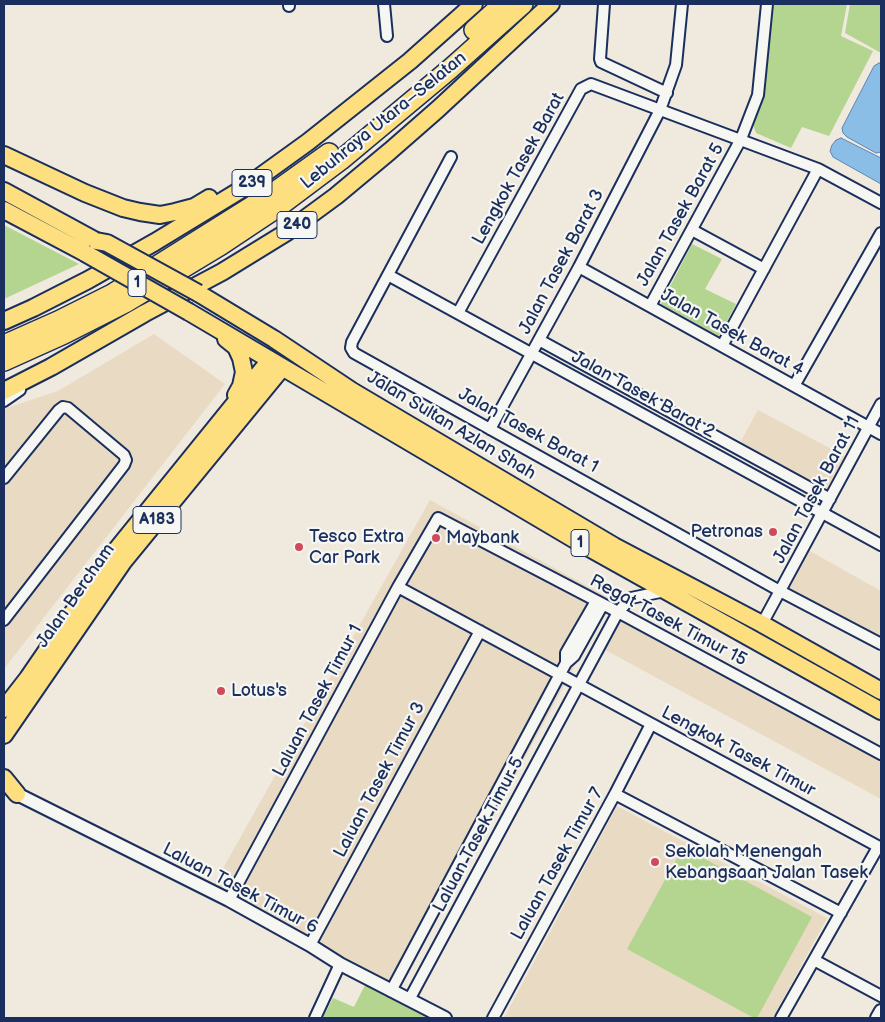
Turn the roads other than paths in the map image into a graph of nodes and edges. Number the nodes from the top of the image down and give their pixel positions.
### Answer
1 (384, 4) edge
2 (474, 4) edge
3 (504, 4) edge
4 (524, 4) edge
5 (552, 4) edge
6 (604, 4) edge
7 (682, 4) edge
8 (767, 4) edge
9 (387, 36) dead end
10 (667, 93) junction
11 (660, 110) junction
12 (740, 139) junction
13 (308, 142) junction
14 (4, 155) edge
15 (452, 157) dead end
16 (818, 168) junction
17 (4, 192) edge
18 (881, 203) edge
19 (4, 210) edge
20 (692, 230) junction
21 (881, 233) edge
22 (579, 266) junction
23 (764, 269) junction
24 (388, 275) junction
25 (194, 302) junction
26 (650, 306) junction
27 (458, 313) junction
28 (4, 321) edge
29 (209, 325) junction
30 (539, 340) junction
31 (4, 345) edge
32 (722, 346) junction
33 (532, 353) junction
34 (4, 361) edge
35 (277, 362) junction
36 (312, 364) junction
37 (51, 367) junction
38 (794, 386) junction
39 (4, 391) edge
40 (255, 400) junction
41 (4, 401) edge
42 (881, 404) edge
43 (348, 405) junction
44 (869, 427) junction
45 (490, 429) junction
46 (881, 434) edge
47 (4, 478) edge
48 (169, 486) junction
49 (830, 498) junction
50 (823, 512) junction
51 (438, 518) joint
52 (881, 545) edge
53 (398, 587) junction
54 (665, 590) junction
55 (780, 591) junction
56 (599, 602) junction
57 (618, 612) junction
58 (4, 620) edge
59 (762, 624) junction
60 (480, 631) junction
61 (881, 644) edge
62 (560, 674) junction
63 (42, 681) junction
64 (578, 685) junction
65 (881, 692) edge
66 (4, 709) edge
67 (881, 711) edge
68 (651, 724) junction
69 (4, 735) edge
70 (4, 750) edge
71 (881, 754) edge
72 (4, 778) edge
73 (10, 792) edge
74 (615, 794) junction
75 (880, 848) edge
76 (229, 900) junction
77 (841, 913) junction
78 (310, 945) junction
79 (814, 960) junction
80 (340, 964) junction
81 (391, 991) junction
82 (881, 996) edge
83 (409, 1000) junction
84 (881, 1011) edge
85 (315, 1018) edge
86 (445, 1018) edge
87 (493, 1018) edge
88 (781, 1018) edge
89 (877, 1018) edge

1 - 9 street
2 - 13 main road, 239
3 - 31 highway, Lebuhraya Utara–Selatan
4 - 34 highway, Lebuhraya Utara–Selatan
5 - 37 main road, 240
6 - 10 street
7 - 10 street, Jalan Tasek Barat 3
8 - 12 street, Jalan Tasek Barat 5
10 - 11 street, Jalan Tasek Barat 3
11 - 12 street, Lengkok Tasek Barat
11 - 22 street, Jalan Tasek Barat 3
11 - 27 street, Lengkok Tasek Barat
12 - 16 street, Lengkok Tasek Barat
12 - 20 street, Jalan Tasek Barat 5
13 - 14 main road
13 - 28 main road, 239
15 - 24 street, Jalan Tasek Barat 1
16 - 18 street, Lengkok Tasek Barat
16 - 23 street
17 - 25 main road, Jalan Sultan Azlan Shah / 1, bridge
19 - 25 main road, Jalan Sultan Azlan Shah / 1, bridge
20 - 23 street
20 - 26 street, Jalan Tasek Barat 5
21 - 38 street
22 - 26 street, Jalan Tasek Barat 4
22 - 30 street, Jalan Tasek Barat 3
23 - 32 street
24 - 27 street, Jalan Tasek Barat 2
24 - 45 street, Jalan Tasek Barat 1
25 - 29 main road, Jalan Sultan Azlan Shah / 1
25 - 35 main road
25 - 36 main road, Jalan Sultan Azlan Shah / 1
26 - 32 street, Jalan Tasek Barat 4
27 - 33 street, Jalan Tasek Barat 2
29 - 35 main road, Jalan Sultan Azlan Shah / 1
29 - 48 main road
30 - 33 street, Jalan Tasek Barat 3
30 - 49 street
32 - 38 street, Jalan Tasek Barat 4
33 - 45 street, Jalan Tasek Barat 3
33 - 50 street, Jalan Tasek Barat 2
35 - 36 main road
35 - 40 main road, Jalan Bercham / A183
35 - 43 main road, Jalan Sultan Azlan Shah / 1
35 - 48 main road, Jalan Bercham / A183
36 - 59 main road, Jalan Sultan Azlan Shah / 1
37 - 39 main road, 240
37 - 41 street
38 - 44 street, Jalan Tasek Barat 4
40 - 43 main road
40 - 63 main road, Jalan Bercham / A183
42 - 44 street, Jalan Tasek Barat 11
43 - 54 main road, Jalan Sultan Azlan Shah / 1
44 - 46 street, Jalan Tasek Barat 4
44 - 49 street, Jalan Tasek Barat 11
45 - 55 street, Jalan Tasek Barat 1
47 - 58 street
48 - 66 main road, Jalan Bercham / A183
49 - 50 street, Jalan Tasek Barat 11
50 - 52 street, Jalan Tasek Barat 2
50 - 55 street, Jalan Tasek Barat 11
51 - 53 street, Laluan Tasek Timur 1
51 - 56 street, Regat Tasek Timur 15
53 - 60 street, Lengkok Tasek Timur
53 - 76 street, Laluan Tasek Timur 1
54 - 57 street
54 - 67 main road, Jalan Sultan Azlan Shah / 1
55 - 59 street, Jalan Tasek Barat 11
55 - 61 street, Jalan Tasek Barat 1
56 - 57 street, Regat Tasek Timur 15
56 - 62 street
57 - 64 street
57 - 71 street, Regat Tasek Timur 15
59 - 65 main road, Jalan Sultan Azlan Shah / 1
60 - 62 street, Lengkok Tasek Timur
60 - 78 street, Laluan Tasek Timur 3
62 - 64 street, Lengkok Tasek Timur
62 - 81 street
63 - 69 main road, Jalan Bercham / A183
63 - 70 main road
64 - 68 street, Lengkok Tasek Timur
64 - 83 street, Laluan Tasek Timur 5
68 - 74 street, Laluan Tasek Timur 7
68 - 75 street, Lengkok Tasek Timur
72 - 73 main road
73 - 76 street, Laluan Tasek Timur 6
74 - 77 street
74 - 87 street, Laluan Tasek Timur 7
75 - 77 street
76 - 78 street, Laluan Tasek Timur 6
77 - 79 street
78 - 80 street, Laluan Tasek Timur 6
79 - 82 street
79 - 88 street
80 - 81 street, Laluan Tasek Timur 6
80 - 85 street
81 - 83 street, Laluan Tasek Timur 6
83 - 86 street, Laluan Tasek Timur 6
84 - 89 street

